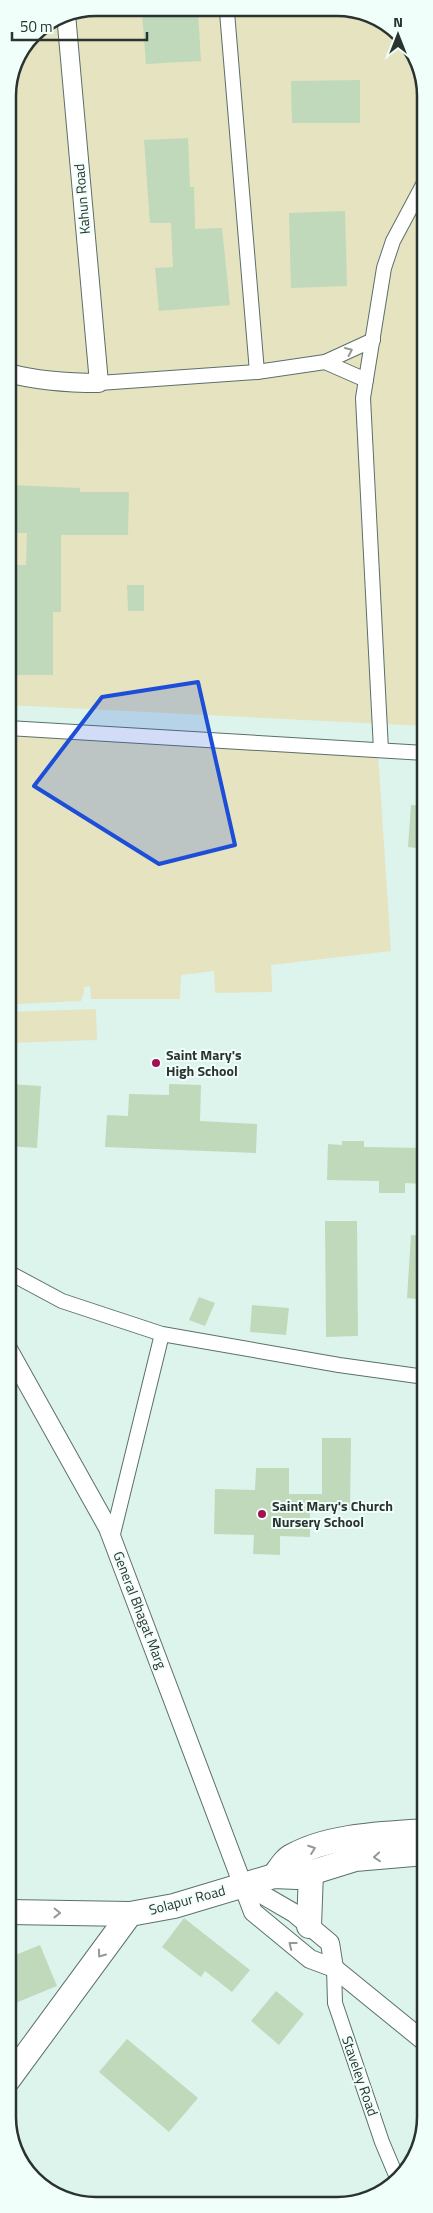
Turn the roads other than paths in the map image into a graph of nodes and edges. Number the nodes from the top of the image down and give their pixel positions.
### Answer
1 (227, 16) edge
2 (67, 22) edge
3 (417, 196) edge
4 (372, 340) junction
5 (325, 362) junction
6 (258, 372) junction
7 (16, 375) edge
8 (366, 380) junction
9 (99, 383) junction
10 (16, 728) edge
11 (381, 750) junction
12 (417, 752) edge
13 (16, 1276) edge
14 (162, 1334) junction
15 (16, 1364) edge
16 (417, 1376) edge
17 (112, 1538) junction
18 (417, 1831) edge
19 (417, 1854) edge
20 (311, 1872) junction
21 (274, 1876) junction
22 (244, 1884) junction
23 (16, 1912) edge
24 (130, 1914) junction
25 (310, 1926) junction
26 (334, 1968) junction
27 (417, 2035) edge
28 (16, 2069) edge
29 (394, 2172) edge

1 - 6 street
2 - 9 street, Kahun Road
3 - 4 street
5 -> 4 street
4 - 8 street
5 - 6 street
5 - 8 street
6 - 9 street
7 - 9 street
8 - 11 street
10 - 11 street
11 - 12 street
13 - 14 street
14 - 16 street
14 - 17 street
15 - 17 street, General Bhagat Marg
17 - 22 street, General Bhagat Marg
21 -> 18 highway
19 -> 20 highway, Solapur Road
20 - 21 highway, Solapur Road
20 - 25 highway
21 - 22 highway, Solapur Road
22 - 24 highway, Solapur Road
22 - 25 street
26 -> 22 street, General Bhagat Marg
23 -> 24 highway, Solapur Road
24 -> 28 highway
25 - 26 street
26 - 27 street, General Bhagat Marg
26 - 29 street, Staveley Road

